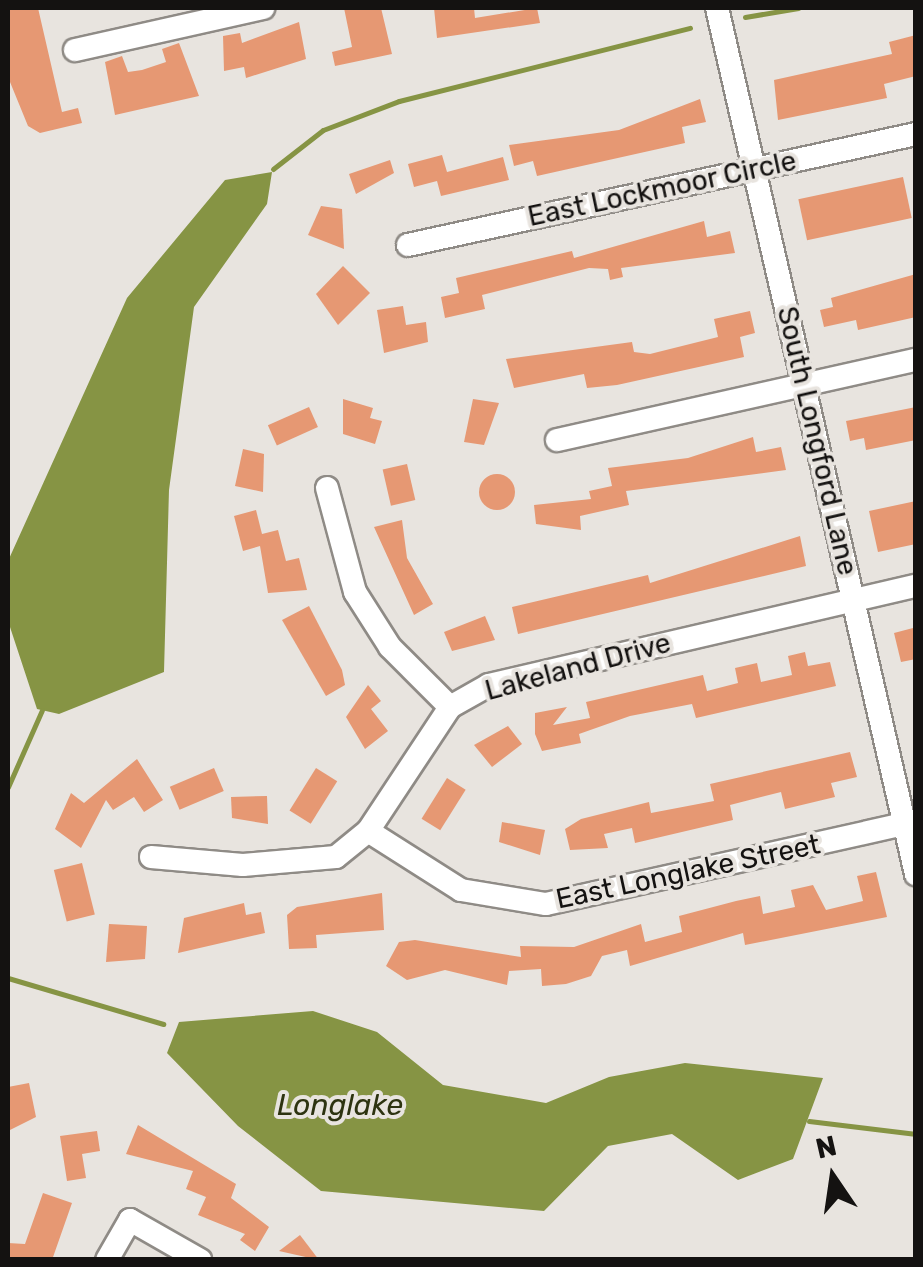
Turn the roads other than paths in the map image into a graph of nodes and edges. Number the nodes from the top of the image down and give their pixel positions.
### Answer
1 (264, 8) edge
2 (717, 8) edge
3 (195, 15) edge
4 (75, 50) dead end
5 (916, 134) edge
6 (754, 169) junction
7 (408, 244) dead end
8 (916, 360) edge
9 (804, 385) junction
10 (557, 440) dead end
11 (327, 488) dead end
12 (916, 586) edge
13 (853, 600) junction
14 (450, 707) junction
15 (910, 822) edge
16 (368, 831) junction
17 (152, 857) dead end
18 (916, 874) edge
19 (107, 1260) edge
20 (200, 1260) edge

1 - 3 street
2 - 6 street, South Longford Lane
3 - 4 street
5 - 6 street, East Lockmoor Circle
6 - 7 street, East Lockmoor Circle
6 - 9 street, South Longford Lane
8 - 9 street
9 - 10 street
9 - 13 street, South Longford Lane
11 - 14 street
12 - 13 street, Lakeland Drive
13 - 14 street, Lakeland Drive
13 - 15 street, South Longford Lane
14 - 16 street, Lakeland Drive
15 - 16 street, East Longlake Street
15 - 18 street, South Longford Lane
16 - 17 street
19 - 20 street

